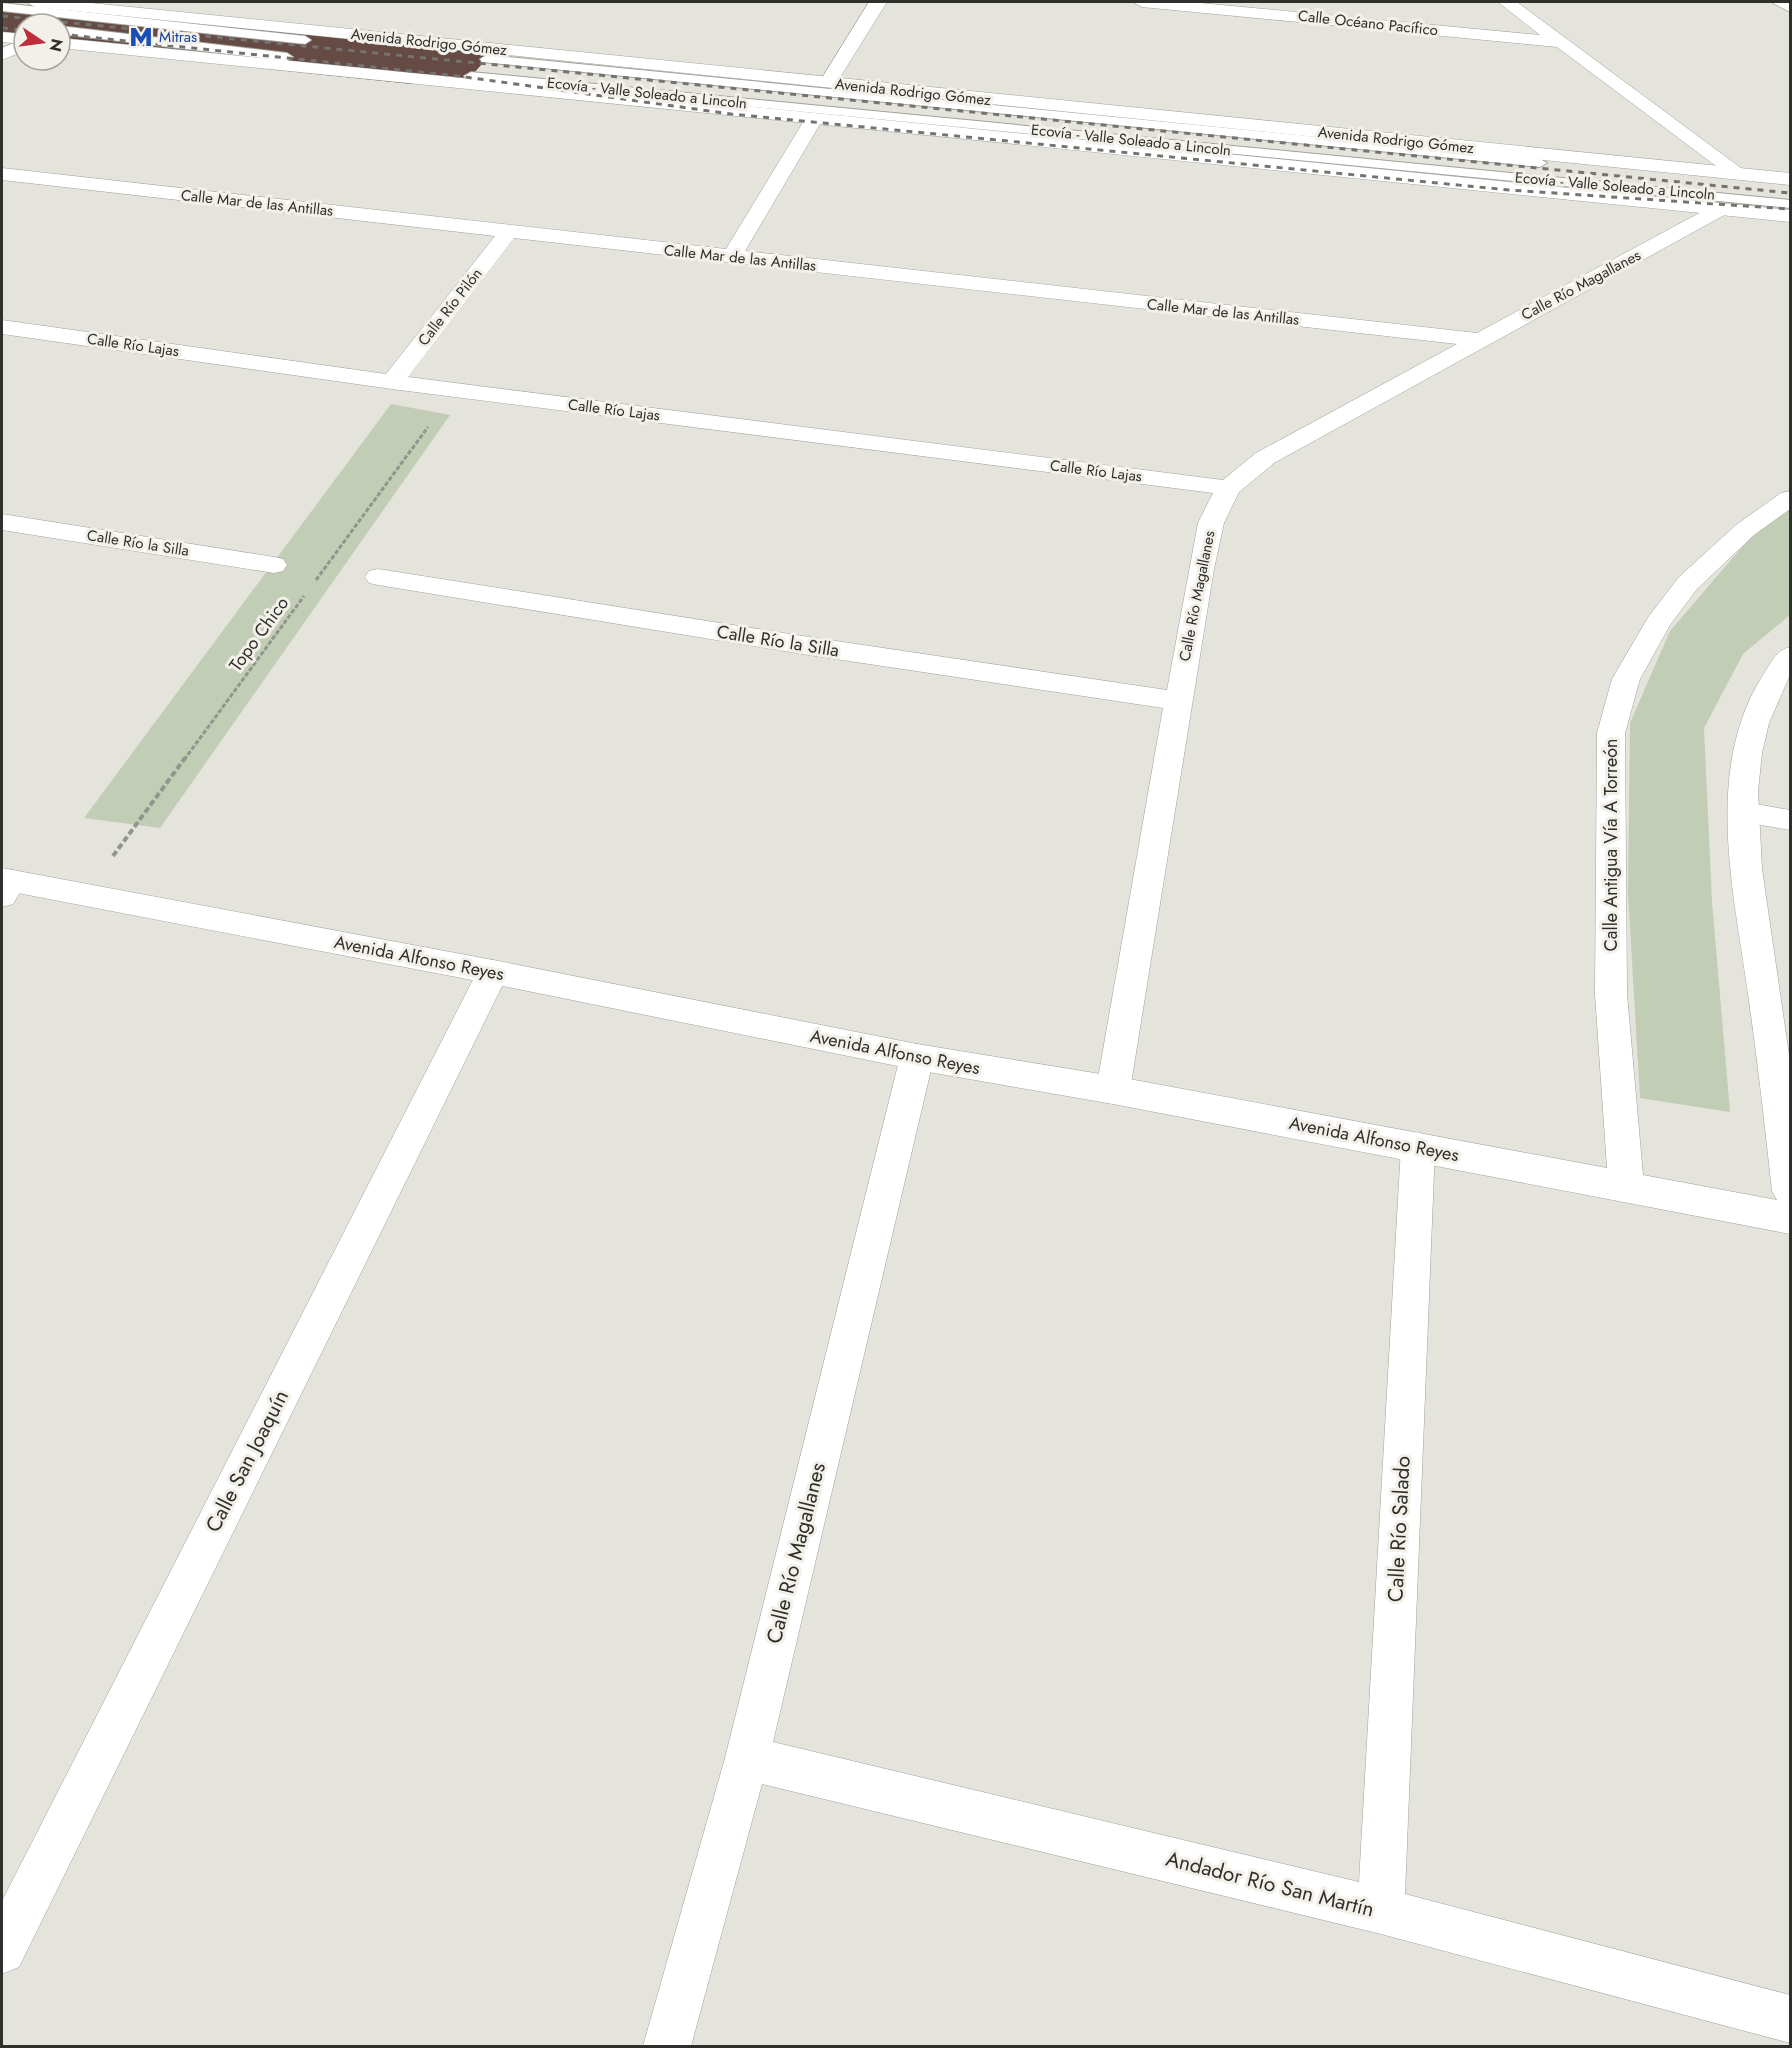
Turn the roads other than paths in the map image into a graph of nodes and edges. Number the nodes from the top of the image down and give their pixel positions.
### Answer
1 (35, 2) edge
2 (879, 2) edge
3 (1142, 2) edge
4 (1507, 2) edge
5 (1780, 2) edge
6 (75, 3) edge
7 (2, 7) edge
8 (1791, 8) edge
9 (72, 31) edge
10 (305, 40) dead end
11 (1558, 42) junction
12 (72, 44) edge
13 (287, 57) dead end
14 (487, 59) dead end
15 (471, 76) dead end
16 (828, 83) junction
17 (814, 119) junction
18 (2, 174) edge
19 (1739, 174) junction
20 (1791, 179) edge
21 (1791, 188) edge
22 (1791, 204) edge
23 (1721, 209) junction
24 (1791, 216) edge
25 (507, 232) junction
26 (731, 258) junction
27 (2, 327) edge
28 (1479, 340) junction
29 (392, 382) junction
30 (1228, 488) junction
31 (1791, 498) edge
32 (2, 522) edge
33 (274, 565) dead end
34 (378, 577) dead end
35 (1791, 656) edge
36 (1179, 701) junction
37 (1744, 813) junction
38 (1791, 819) edge
39 (5, 885) edge
40 (493, 972) junction
41 (917, 1057) junction
42 (1113, 1089) junction
43 (1418, 1147) junction
44 (1626, 1187) junction
45 (1791, 1191) edge
46 (1791, 1218) edge
47 (747, 1758) junction
48 (1381, 1911) junction
49 (2, 1950) edge
50 (1791, 2019) edge
51 (667, 2046) edge

1 - 6 street, Avenida Rodrigo Gómez
2 - 16 street
3 - 11 street, Calle Océano Pacífico
4 - 11 street
5 - 8 street
6 - 16 street, Avenida Rodrigo Gómez
7 - 10 lane
9 - 13 lane
11 - 19 street
12 - 17 street, Avenida Rodrigo Gómez
14 - 21 lane
15 - 22 lane, Ecovía - Valle Soleado a Lincoln
16 - 19 street, Avenida Rodrigo Gómez
17 - 23 street, Avenida Rodrigo Gómez
17 - 26 street
18 - 25 street, Calle Mar de las Antillas
19 - 20 street, Avenida Rodrigo Gómez
23 - 24 street, Avenida Rodrigo Gómez
23 - 28 street, Calle Río Magallanes
25 - 26 street, Calle Mar de las Antillas
25 - 29 street, Calle Río Pilón
26 - 28 street, Calle Mar de las Antillas
27 - 29 street, Calle Río Lajas
28 - 30 street, Calle Río Magallanes
29 - 30 street, Calle Río Lajas
30 - 36 street, Calle Río Magallanes
31 - 44 street, Calle Antigua Vía A Torreón
32 - 33 street, Calle Río la Silla
34 - 36 street, Calle Río la Silla
35 - 37 street
36 - 42 street, Calle Río Magallanes
37 - 38 street
37 - 45 street
39 - 40 street, Avenida Alfonso Reyes
40 - 41 street, Avenida Alfonso Reyes
40 - 49 street, Calle San Joaquín
41 - 42 street, Avenida Alfonso Reyes
41 - 47 street, Calle Río Magallanes
42 - 43 street, Avenida Alfonso Reyes
43 - 44 street, Avenida Alfonso Reyes
43 - 48 street, Calle Río Salado
44 - 46 street, Avenida Alfonso Reyes
47 - 48 street, Andador Río San Martín
47 - 51 street, Calle Río Magallanes
48 - 50 street, Andador Río San Martín

